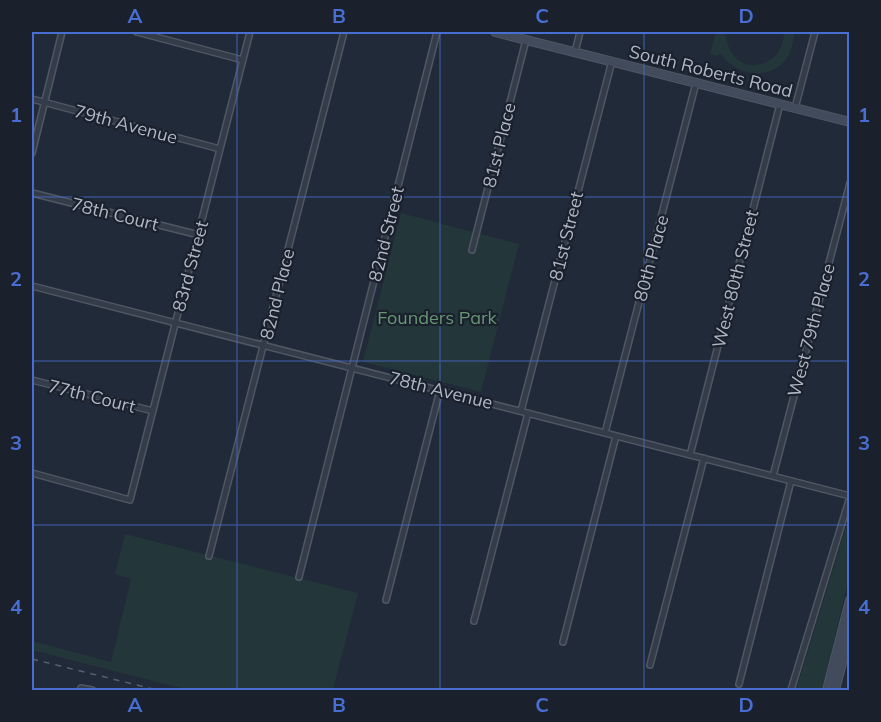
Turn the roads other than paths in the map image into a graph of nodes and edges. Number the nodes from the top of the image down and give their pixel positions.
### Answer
1 (63, 32) edge
2 (137, 32) edge
3 (250, 32) edge
4 (344, 32) edge
5 (437, 32) edge
6 (495, 32) edge
7 (580, 32) edge
8 (815, 32) edge
9 (526, 40) junction
10 (575, 52) junction
11 (243, 60) junction
12 (612, 61) junction
13 (696, 83) junction
14 (32, 99) edge
15 (45, 103) junction
16 (780, 104) junction
17 (795, 108) junction
18 (849, 122) edge
19 (220, 149) junction
20 (32, 153) edge
21 (849, 183) edge
22 (32, 193) edge
23 (199, 235) junction
24 (472, 250) dead end
25 (32, 286) edge
26 (175, 324) junction
27 (264, 346) junction
28 (352, 368) junction
29 (32, 380) edge
30 (440, 390) junction
31 (153, 411) junction
32 (521, 411) junction
33 (528, 413) junction
34 (605, 433) junction
35 (616, 435) junction
36 (690, 455) junction
37 (704, 458) junction
38 (32, 473) edge
39 (773, 476) junction
40 (791, 481) junction
41 (849, 496) edge
42 (209, 555) dead end
43 (299, 577) dead end
44 (386, 600) dead end
45 (849, 600) edge
46 (474, 621) dead end
47 (849, 632) edge
48 (563, 642) dead end
49 (650, 665) dead end
50 (740, 684) dead end
51 (80, 689) edge
52 (92, 690) edge
53 (791, 690) edge
54 (827, 690) edge
55 (835, 690) edge

1 - 15 street
2 - 11 street
3 - 11 street, 83rd Street
4 - 27 street, 82nd Place
5 - 28 street, 82nd Street
6 - 9 street, South Roberts Road
7 - 10 street
8 - 17 street
9 - 10 street, South Roberts Road
9 - 24 street, 81st Place
10 - 12 street, South Roberts Road
11 - 19 street, 83rd Street
12 - 13 street, South Roberts Road
12 - 32 street, 81st Street
13 - 16 street, South Roberts Road
13 - 34 street, 80th Place
14 - 15 street, 79th Avenue
15 - 19 street, 79th Avenue
15 - 20 street
16 - 17 street, South Roberts Road
16 - 36 street, West 80th Street
17 - 18 street, South Roberts Road
19 - 23 street, 83rd Street
21 - 39 street, West 79th Place
22 - 23 street, 78th Court
23 - 26 street, 83rd Street
25 - 26 street, 78th Avenue
26 - 27 street, 78th Avenue
26 - 31 street, 83rd Street
27 - 28 street, 78th Avenue
27 - 42 street, 82nd Place
28 - 30 street, 78th Avenue
28 - 43 street, 82nd Street
29 - 31 street, 77th Court
30 - 32 street, 78th Avenue
30 - 44 street
31 - 38 street, 83rd Street
32 - 33 street, 78th Avenue
33 - 34 street, 78th Avenue
33 - 46 street
34 - 35 street, 78th Avenue
35 - 36 street, 78th Avenue
35 - 48 street
36 - 37 street, 78th Avenue
37 - 39 street, 78th Avenue
37 - 49 street
39 - 40 street, 78th Avenue
40 - 41 street, 78th Avenue
40 - 50 street
41 - 53 street
45 - 54 street
47 - 55 street
51 - 52 street

